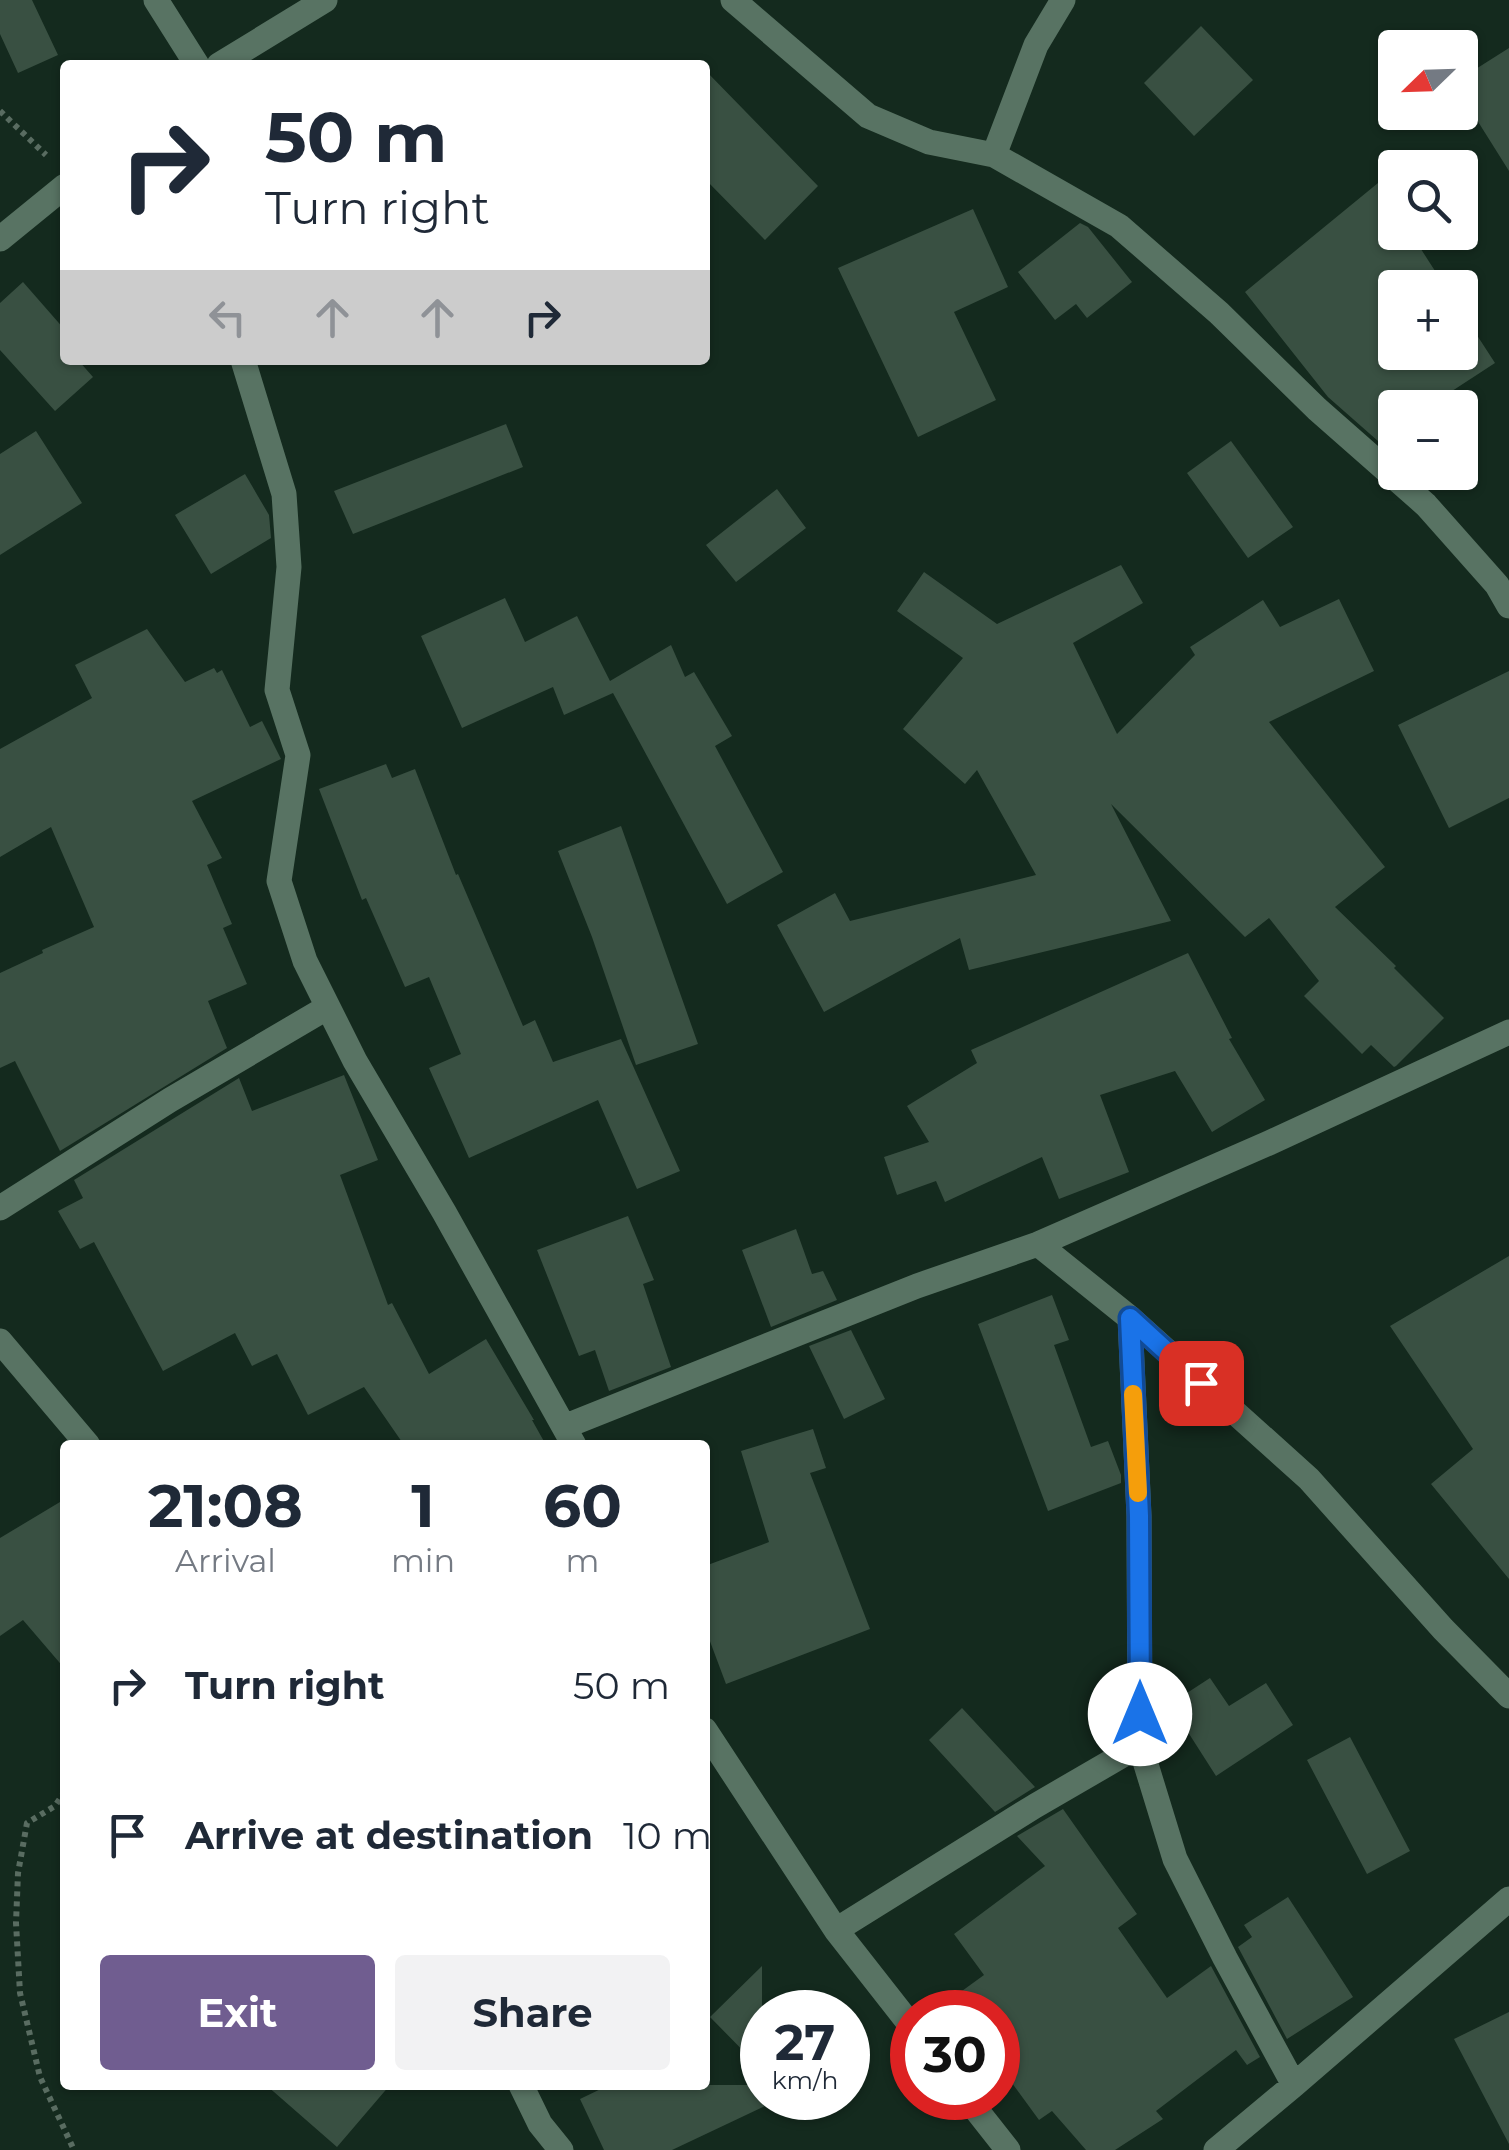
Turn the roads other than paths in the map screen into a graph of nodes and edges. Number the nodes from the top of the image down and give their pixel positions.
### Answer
1 (156, 0) edge
2 (325, 0) edge
3 (733, 0) edge
4 (1063, 0) edge
5 (194, 60) edge
6 (227, 60) edge
7 (994, 155) junction
8 (60, 190) edge
9 (0, 239) edge
10 (245, 365) edge
11 (1509, 606) edge
12 (328, 1008) junction
13 (1509, 1032) edge
14 (0, 1208) edge
15 (1038, 1244) junction
16 (1130, 1318) junction
17 (0, 1341) edge
18 (570, 1436) edge
19 (84, 1440) edge
20 (1509, 1696) edge
21 (710, 1738) edge
22 (1140, 1745) junction
23 (1509, 1898) edge
24 (836, 1930) junction
25 (890, 1999) edge
26 (1294, 2086) junction
27 (523, 2090) edge
28 (984, 2120) edge
29 (560, 2150) edge
30 (1008, 2150) edge
31 (1216, 2150) edge

1 - 5 street
2 - 6 street
3 - 7 street
4 - 7 street
7 - 11 street
8 - 9 street
10 - 12 street
12 - 14 street
12 - 18 street
13 - 15 street
15 - 16 street
15 - 18 street
16 - 20 street
16 - 22 street
17 - 19 street
21 - 24 street
22 - 24 street
22 - 26 street
23 - 26 street
24 - 25 street
26 - 31 street
27 - 29 street
28 - 30 street

